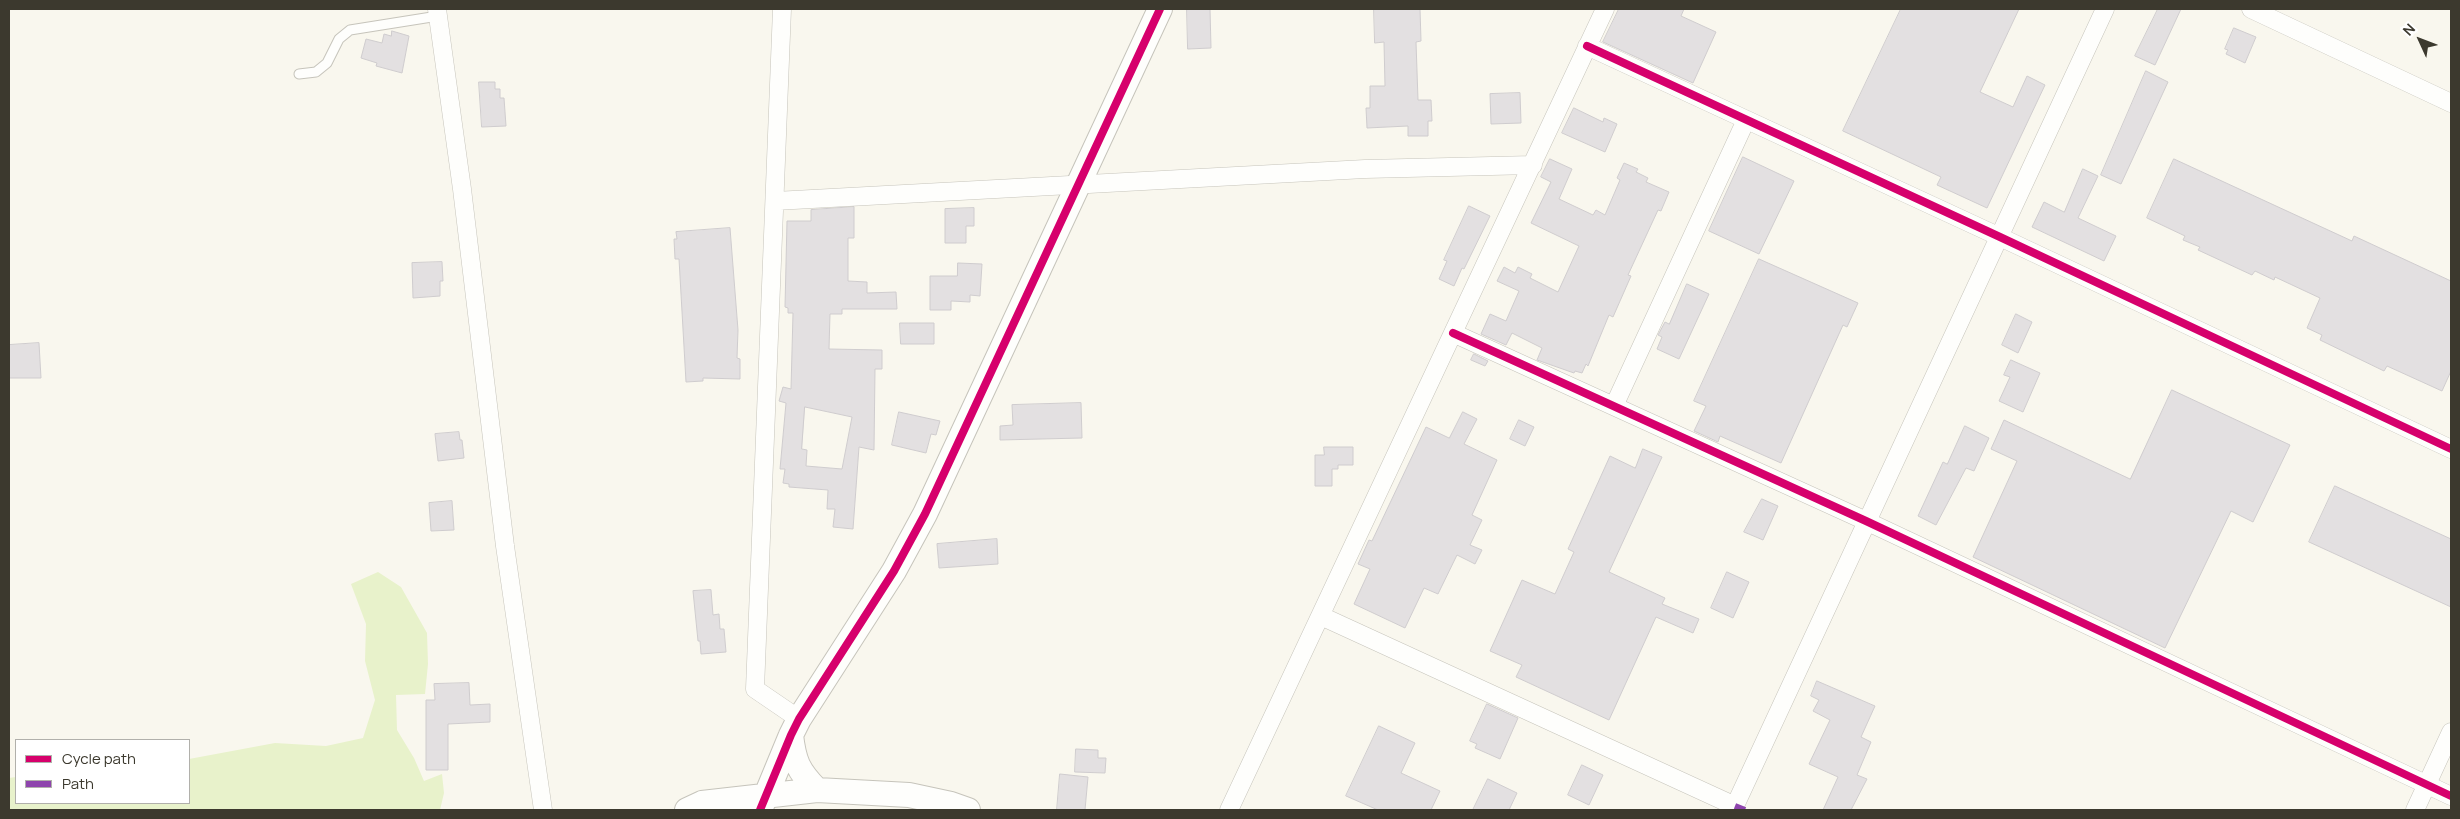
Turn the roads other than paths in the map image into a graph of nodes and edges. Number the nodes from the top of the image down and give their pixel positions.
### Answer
1 (782, 9) edge
2 (1160, 9) edge
3 (1605, 9) edge
4 (2105, 9) edge
5 (2251, 9) edge
6 (437, 13) edge
7 (1587, 46) junction
8 (299, 74) dead end
9 (2451, 103) edge
10 (1746, 120) junction
11 (1533, 165) junction
12 (1077, 186) junction
13 (775, 201) junction
14 (2000, 236) junction
15 (1453, 333) junction
16 (1614, 406) junction
17 (2451, 449) edge
18 (1866, 521) junction
19 (1320, 616) junction
20 (795, 727) junction
21 (2451, 732) edge
22 (2427, 784) junction
23 (817, 790) junction
24 (2451, 796) edge
25 (762, 804) edge
26 (1734, 808) edge
27 (543, 810) edge
28 (687, 810) edge
29 (968, 810) edge
30 (1229, 810) edge
31 (2415, 810) edge

1 - 13 street
2 - 12 street
3 - 7 street
4 - 14 street
5 - 9 street
6 - 8 lane
6 - 27 street
7 - 10 street
7 - 11 street
10 - 14 street
10 - 16 street
11 - 12 street
11 - 15 street
12 - 13 street
12 - 20 street
13 - 20 street
14 - 17 street
14 - 18 street
15 - 16 street
15 - 19 street
16 - 18 street
18 - 22 street
18 - 26 street
19 - 26 street
19 - 30 street
20 - 23 street
20 - 25 street
21 - 22 street
22 - 24 street
22 - 31 street
23 - 25 street
23 - 29 street
25 - 28 street

